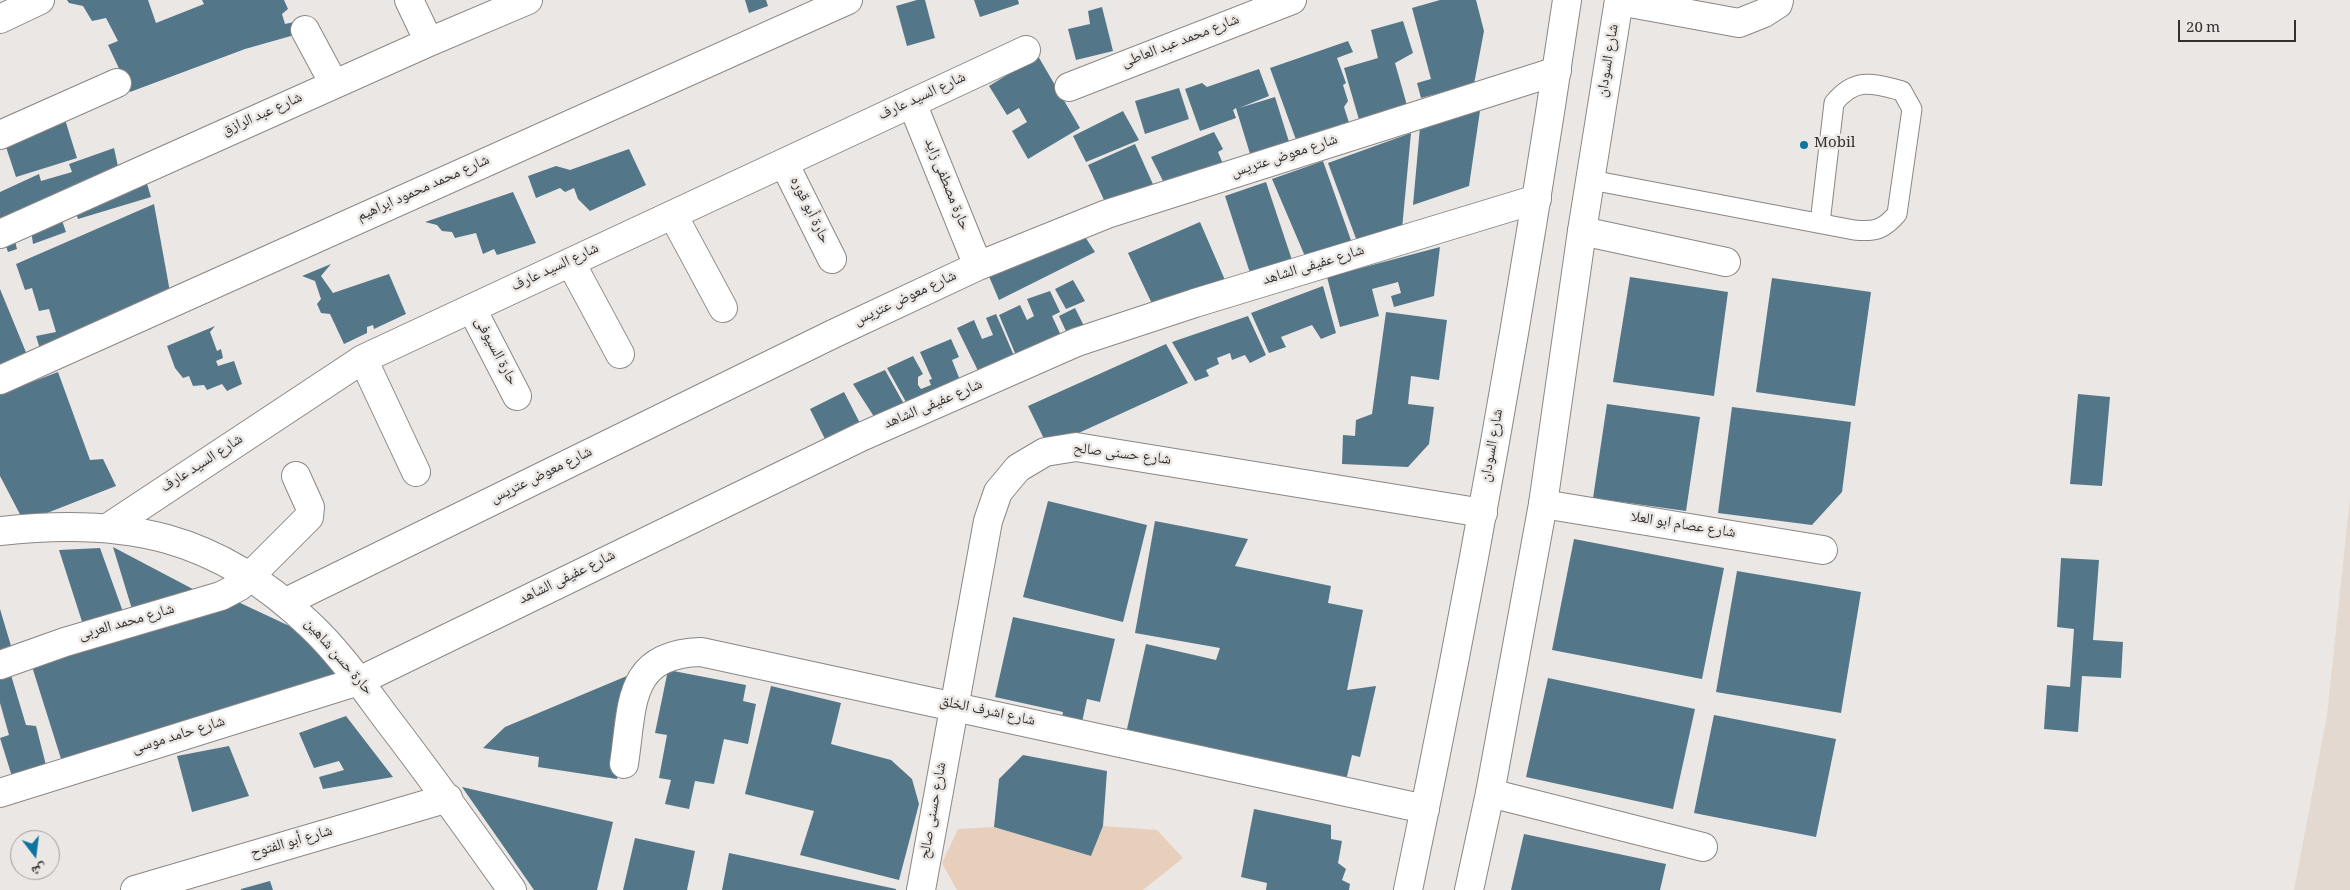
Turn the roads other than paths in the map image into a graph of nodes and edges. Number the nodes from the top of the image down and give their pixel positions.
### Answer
1 (40, 0) edge
2 (409, 0) edge
3 (528, 0) edge
4 (848, 0) edge
5 (1292, 0) edge
6 (1567, 0) edge
7 (1779, 0) edge
8 (1619, 1) edge
9 (0, 19) edge
10 (305, 30) dead end
11 (429, 42) junction
12 (1026, 50) dead end
13 (1556, 71) junction
14 (117, 83) dead end
15 (334, 84) junction
16 (1069, 86) dead end
17 (912, 103) junction
18 (0, 136) edge
19 (784, 163) junction
20 (1592, 180) junction
21 (1537, 199) junction
22 (673, 215) junction
23 (1820, 223) junction
24 (1582, 231) junction
25 (0, 234) edge
26 (832, 259) dead end
27 (1726, 262) dead end
28 (571, 263) junction
29 (978, 266) junction
30 (723, 308) dead end
31 (472, 309) junction
32 (620, 354) dead end
33 (363, 360) junction
34 (0, 380) edge
35 (517, 396) dead end
36 (416, 472) dead end
37 (296, 476) dead end
38 (1543, 504) junction
39 (1482, 513) junction
40 (108, 527) junction
41 (0, 532) edge
42 (1823, 550) dead end
43 (250, 576) junction
44 (286, 602) junction
45 (0, 665) edge
46 (358, 681) junction
47 (954, 706) junction
48 (624, 764) dead end
49 (0, 793) edge
50 (1490, 793) junction
51 (448, 798) junction
52 (1425, 809) junction
53 (1703, 847) dead end
54 (135, 890) edge
55 (512, 890) edge
56 (921, 890) edge
57 (1408, 890) edge
58 (1469, 890) edge

1 - 9 street
2 - 11 street
3 - 11 street, شارع عبد الرازق
4 - 34 street, شارع محمد محمود ابراهيم
5 - 16 street, شارع محمد عبد العاطى
6 - 13 street, شارع السودان
7 - 8 street
8 - 20 street, شارع السودان
10 - 15 street
11 - 15 street, شارع عبد الرازق
12 - 17 street, شارع السيد عارف
13 - 21 street, شارع السودان
13 - 29 street, شارع معوض عتريس
14 - 18 street
15 - 25 street, شارع عبد الرازق
17 - 19 street, شارع السيد عارف
17 - 29 street, حارة مصطفى زايد
19 - 22 street, شارع السيد عارف
19 - 26 street, حارة أبو قوره
20 - 23 lane
20 - 24 street, شارع السودان
21 - 39 street, شارع السودان
21 - 46 street, شارع عفيفى الشاهد
22 - 28 street, شارع السيد عارف
22 - 30 street
23 - 23 lane
24 - 27 street
24 - 38 street, شارع السودان
28 - 31 street, شارع السيد عارف
28 - 32 street
29 - 44 street, شارع معوض عتريس
31 - 33 street, شارع السيد عارف
31 - 35 street, حارة السيوفى
33 - 36 street
33 - 40 street, شارع السيد عارف
37 - 43 street, شارع محمد العربى
38 - 42 street, شارع عصام ابو العلا
38 - 50 street, شارع السودان
39 - 47 street, شارع حسنى صالح
39 - 52 street, شارع السودان
40 - 41 street, حارة حسن شاهين
40 - 43 street, حارة حسن شاهين
43 - 44 street, حارة حسن شاهين
43 - 45 street, شارع محمد العربى
44 - 46 street, حارة حسن شاهين
46 - 49 street, شارع حامد موسى
46 - 51 street, حارة حسن شاهين
47 - 48 street, شارع اشرف الخلق
47 - 52 street, شارع اشرف الخلق
47 - 56 street, شارع حسنى صالح
50 - 53 street
50 - 58 street, شارع السودان
51 - 54 street, شارع أبو الفتوح
51 - 55 street, حارة حسن شاهين
52 - 57 street, شارع السودان

